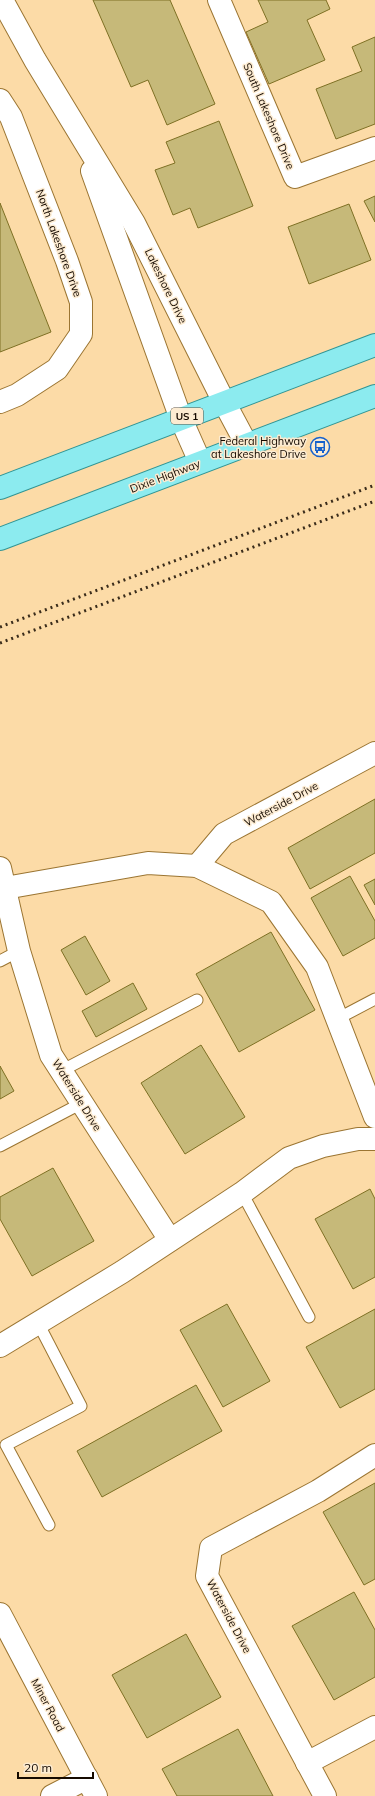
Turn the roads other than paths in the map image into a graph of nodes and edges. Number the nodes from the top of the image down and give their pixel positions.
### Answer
1 (219, 0) edge
2 (12, 6) edge
3 (0, 100) edge
4 (78, 131) junction
5 (375, 148) edge
6 (375, 345) edge
7 (375, 396) edge
8 (0, 402) edge
9 (224, 402) junction
10 (181, 419) junction
11 (247, 444) junction
12 (200, 462) junction
13 (0, 488) edge
14 (0, 539) edge
15 (375, 753) edge
16 (197, 866) junction
17 (2, 878) edge
18 (19, 951) junction
19 (0, 961) edge
20 (375, 999) edge
21 (197, 1000) dead end
22 (337, 1019) junction
23 (61, 1071) junction
24 (82, 1103) junction
25 (375, 1117) edge
26 (375, 1139) edge
27 (0, 1146) edge
28 (242, 1193) junction
29 (170, 1240) junction
30 (309, 1316) dead end
31 (38, 1323) junction
32 (0, 1346) edge
33 (375, 1455) edge
34 (49, 1525) dead end
35 (0, 1614) edge
36 (375, 1727) edge
37 (307, 1763) junction
38 (92, 1787) edge
39 (52, 1796) edge
40 (324, 1796) edge

1 - 5 street, South Lakeshore Drive
2 - 4 street, Lakeshore Drive
3 - 8 street, North Lakeshore Drive
4 - 9 street, Lakeshore Drive
4 - 10 street, Lakeshore Drive
6 - 9 main road, US 1
7 - 11 main road, Dixie Highway
9 - 10 main road, US 1
9 - 11 street, Lakeshore Drive
10 - 12 street, Lakeshore Drive
10 - 13 main road, US 1
11 - 12 main road, Dixie Highway
12 - 14 main road, Dixie Highway
15 - 16 street, Waterside Drive
16 - 17 street, Waterside Drive
16 - 22 street, Waterside Drive
17 - 18 street, Waterside Drive
18 - 19 lane
18 - 23 street, Waterside Drive
20 - 22 lane
21 - 23 lane
22 - 25 street, Waterside Drive
23 - 24 street, Waterside Drive
24 - 27 lane
24 - 29 street, Waterside Drive
26 - 28 street
28 - 29 street
28 - 30 lane
29 - 31 street
31 - 32 street
31 - 34 lane
33 - 37 street, Waterside Drive
35 - 38 street, Miner Road
36 - 37 street
37 - 40 street, Waterside Drive
38 - 39 street

